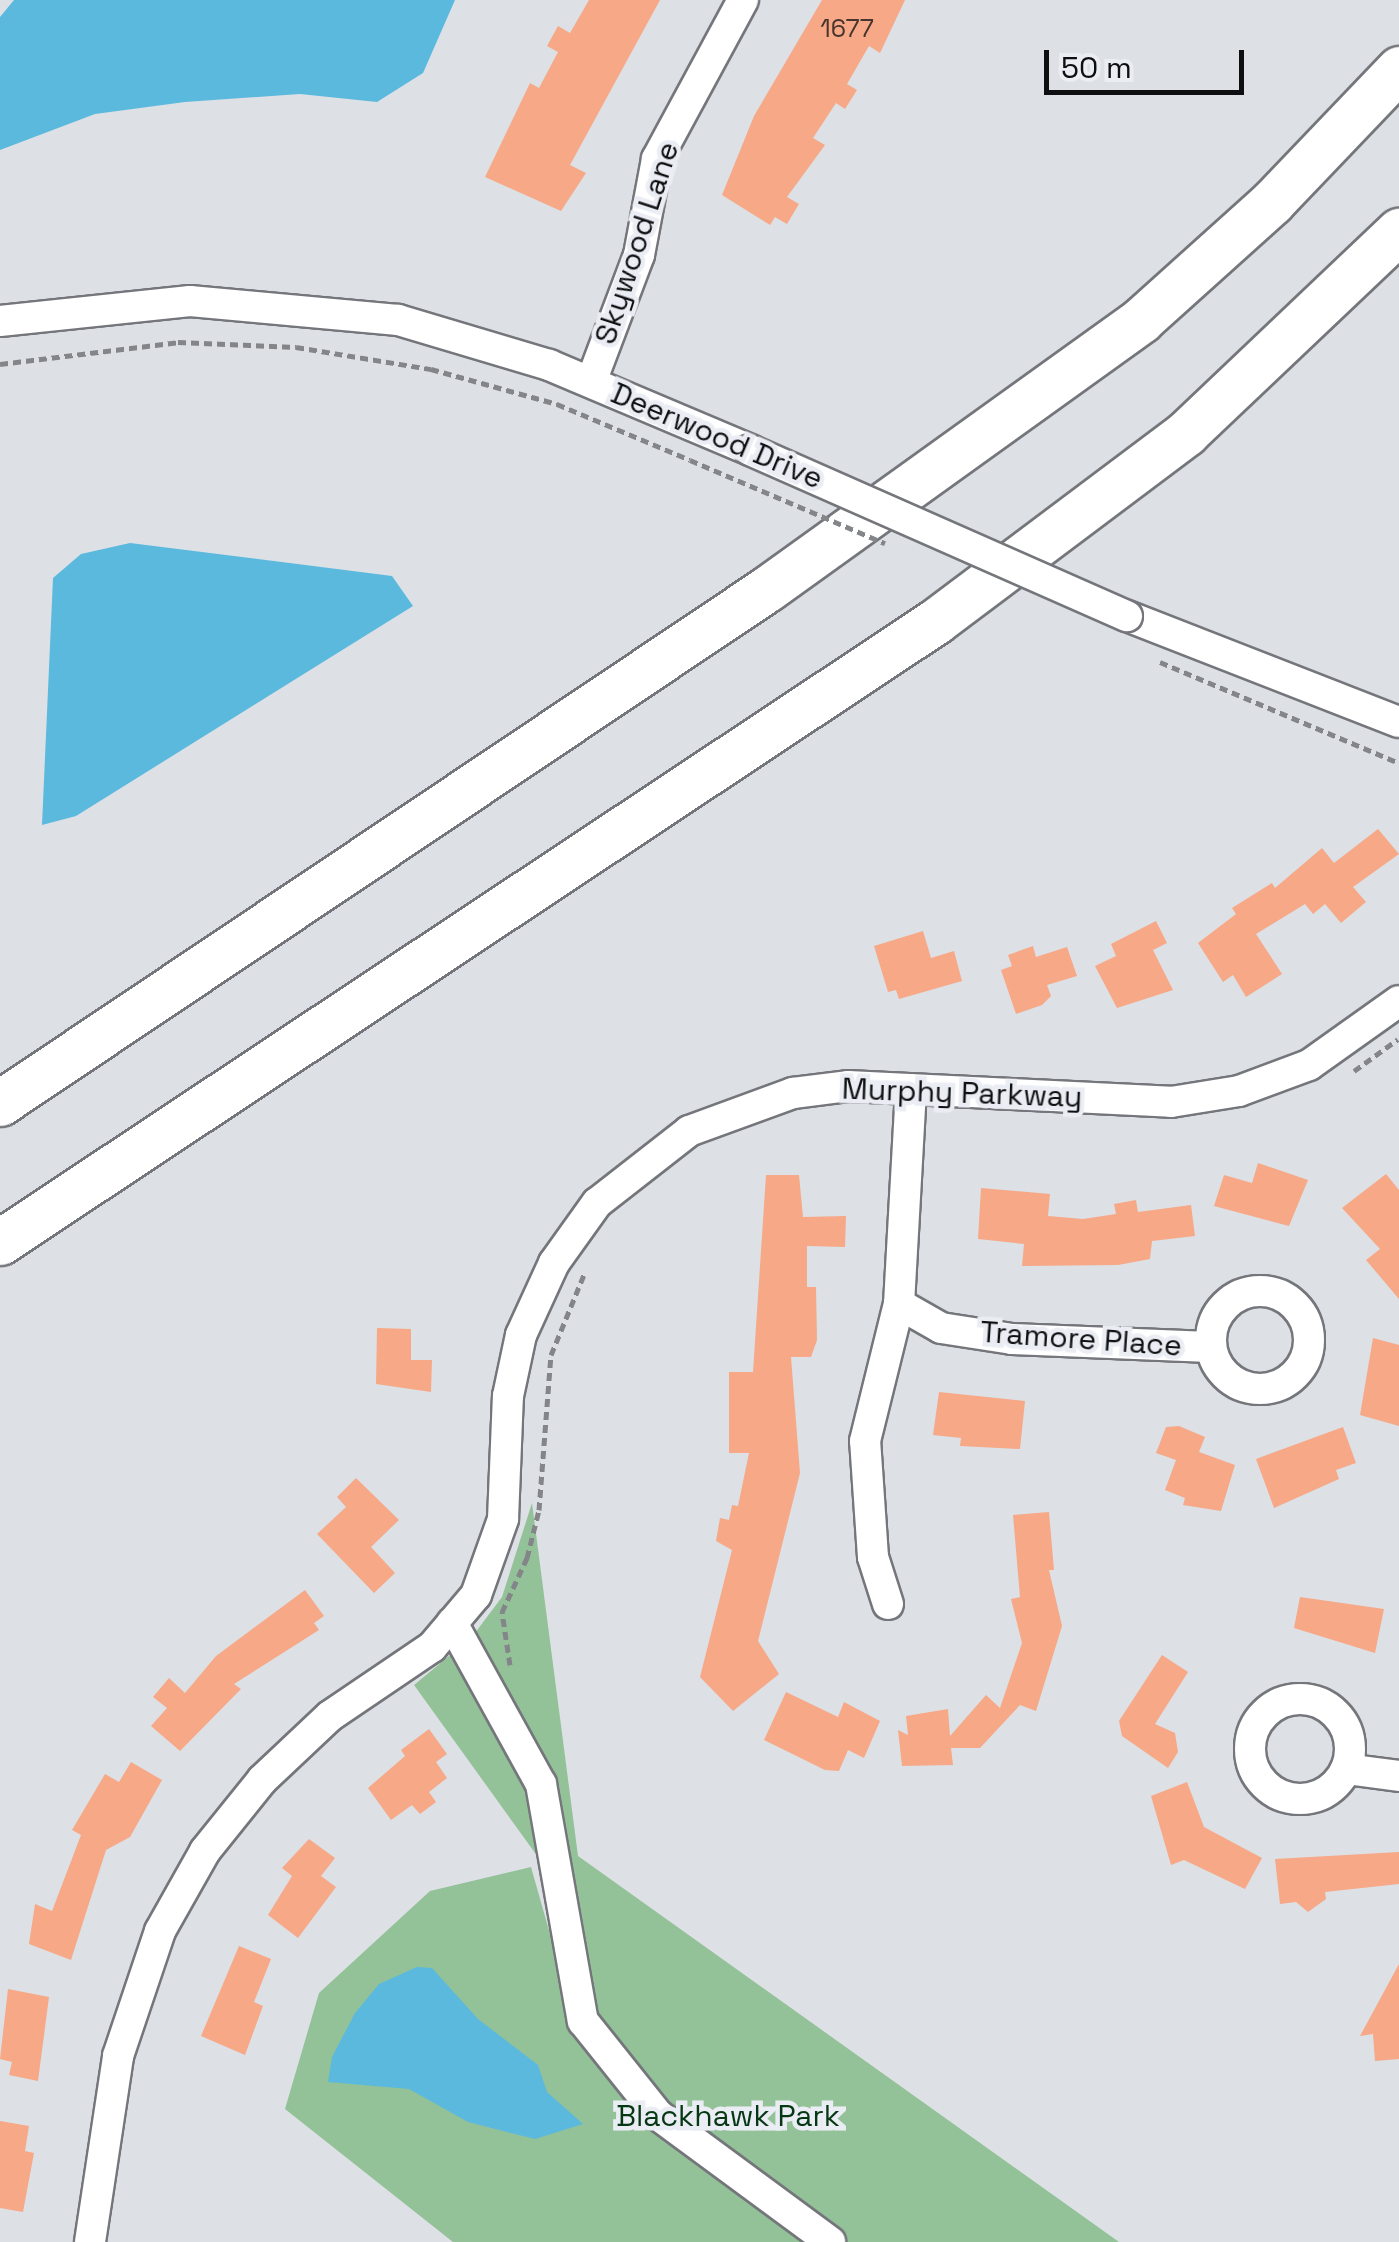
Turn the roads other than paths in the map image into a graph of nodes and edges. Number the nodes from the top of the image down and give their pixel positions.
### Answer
1 (744, 0) edge
2 (1399, 70) edge
3 (1399, 231) edge
4 (0, 322) edge
5 (591, 382) junction
6 (1399, 722) edge
7 (1399, 1001) edge
8 (910, 1089) junction
9 (0, 1103) edge
10 (0, 1242) edge
11 (899, 1304) junction
12 (1210, 1347) dead end
13 (888, 1604) dead end
14 (452, 1623) junction
15 (1346, 1769) dead end
16 (1399, 1776) edge
17 (90, 2242) edge
18 (830, 2242) edge

1 - 5 street, Skywood Lane
2 - 9 highway
3 - 10 highway
4 - 5 street, Deerwood Drive
5 - 6 street, Deerwood Drive, bridge
7 - 8 street, Murphy Parkway
8 - 11 street
8 - 14 street, Murphy Parkway
11 - 12 street, Tramore Place
11 - 13 street
14 - 17 street, Murphy Parkway
14 - 18 street
15 - 16 street

